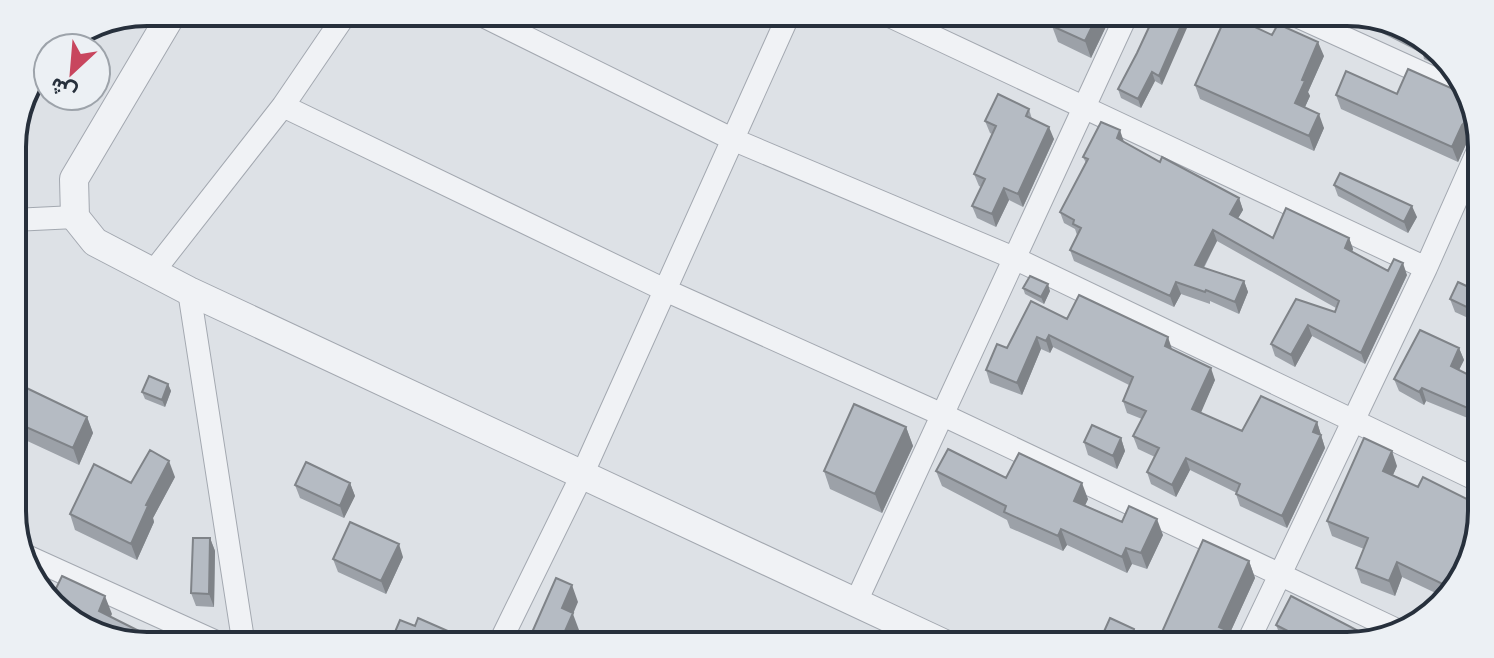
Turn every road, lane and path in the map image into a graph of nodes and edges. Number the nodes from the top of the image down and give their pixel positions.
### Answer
1 (165, 26) edge
2 (337, 26) edge
3 (503, 26) edge
4 (784, 26) edge
5 (912, 26) edge
6 (1122, 26) edge
7 (1319, 26) edge
8 (1452, 86) edge
9 (283, 106) junction
10 (1086, 106) junction
11 (732, 139) junction
12 (1468, 173) edge
13 (75, 217) junction
14 (26, 219) edge
15 (1014, 258) junction
16 (1426, 268) junction
17 (153, 272) junction
18 (665, 290) junction
19 (189, 291) junction
20 (943, 415) junction
21 (1353, 421) junction
22 (582, 475) junction
23 (1468, 476) edge
24 (37, 561) edge
25 (1280, 572) junction
26 (856, 602) junction
27 (1387, 625) edge
28 (194, 632) edge
29 (242, 632) edge
30 (505, 632) edge
31 (919, 632) edge
32 (1252, 632) edge

1 - 13 street
2 - 9 street
3 - 11 street
4 - 11 street
5 - 10 street
6 - 10 street
7 - 8 street
9 - 17 street
9 - 18 street
10 - 15 street
10 - 16 street
11 - 15 street
11 - 18 street
12 - 16 street
13 - 14 street
13 - 17 street
15 - 20 street
15 - 21 street
16 - 21 street
17 - 19 street
18 - 20 street
18 - 22 street
19 - 22 street
19 - 29 street
20 - 25 street
20 - 26 street
21 - 23 street
21 - 25 street
22 - 26 street
22 - 30 street
24 - 28 street
25 - 27 street
25 - 32 street
26 - 31 street

